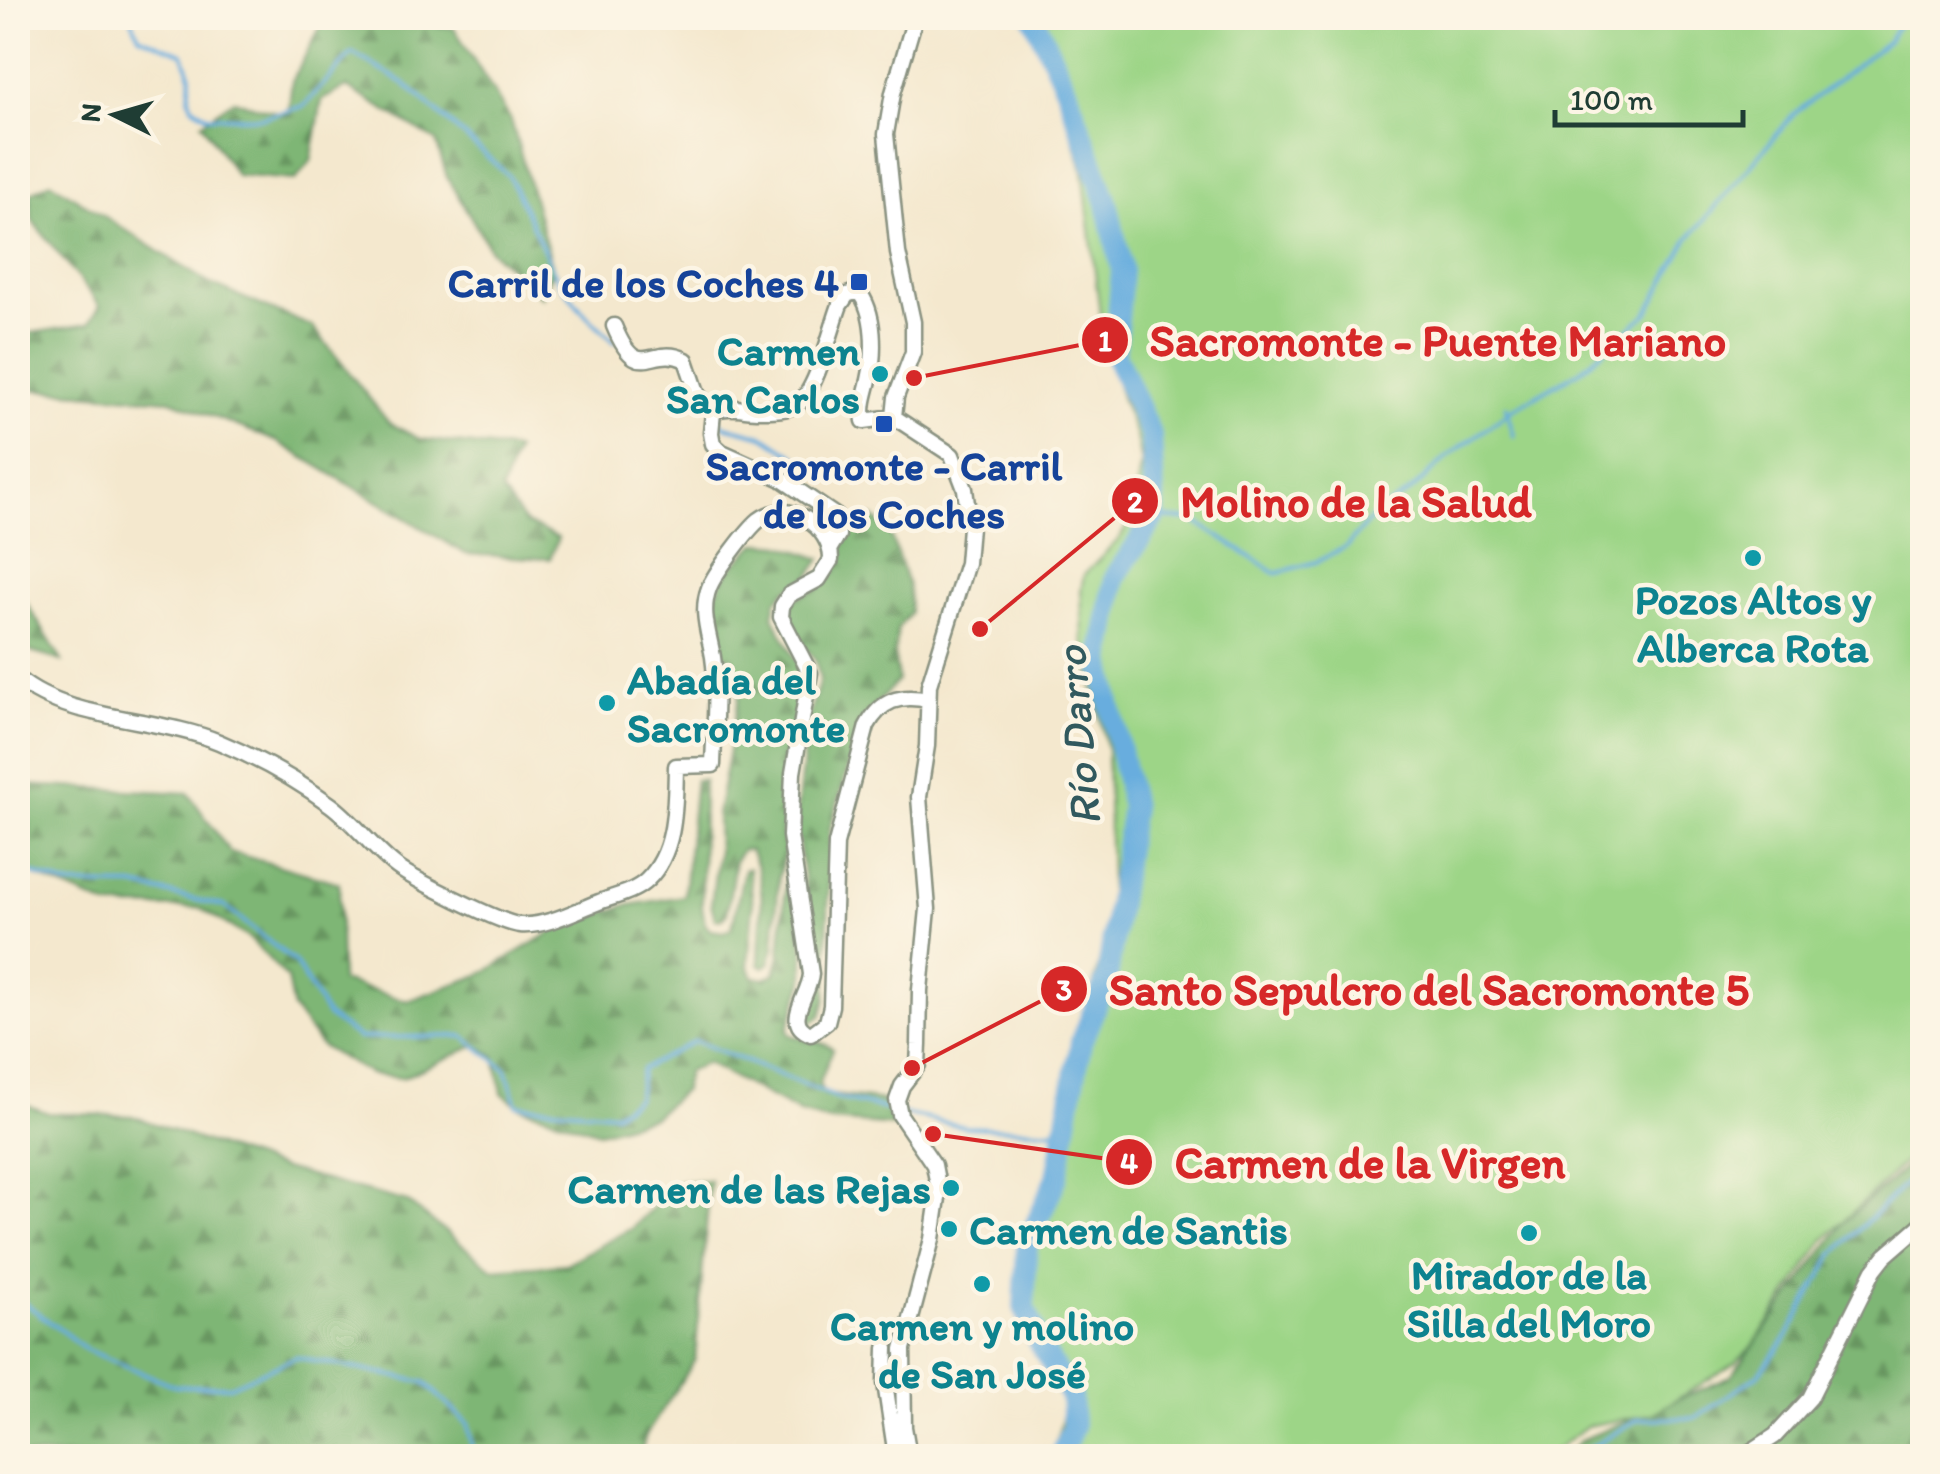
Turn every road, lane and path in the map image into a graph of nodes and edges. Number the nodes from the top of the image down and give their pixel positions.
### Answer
1 (915, 18) edge
2 (614, 326) dead end
3 (713, 412) junction
4 (894, 417) junction
5 (830, 548) junction
6 (18, 679) edge
7 (928, 700) junction
8 (1922, 1224) edge
9 (886, 1348) dead end
10 (896, 1456) edge
11 (910, 1456) edge
12 (1744, 1456) edge

1 - 4 street
2 - 3 street
3 - 4 street
3 - 5 street
4 - 7 street
5 - 6 street
5 - 7 street
7 - 11 street
8 - 12 street
9 - 10 street

